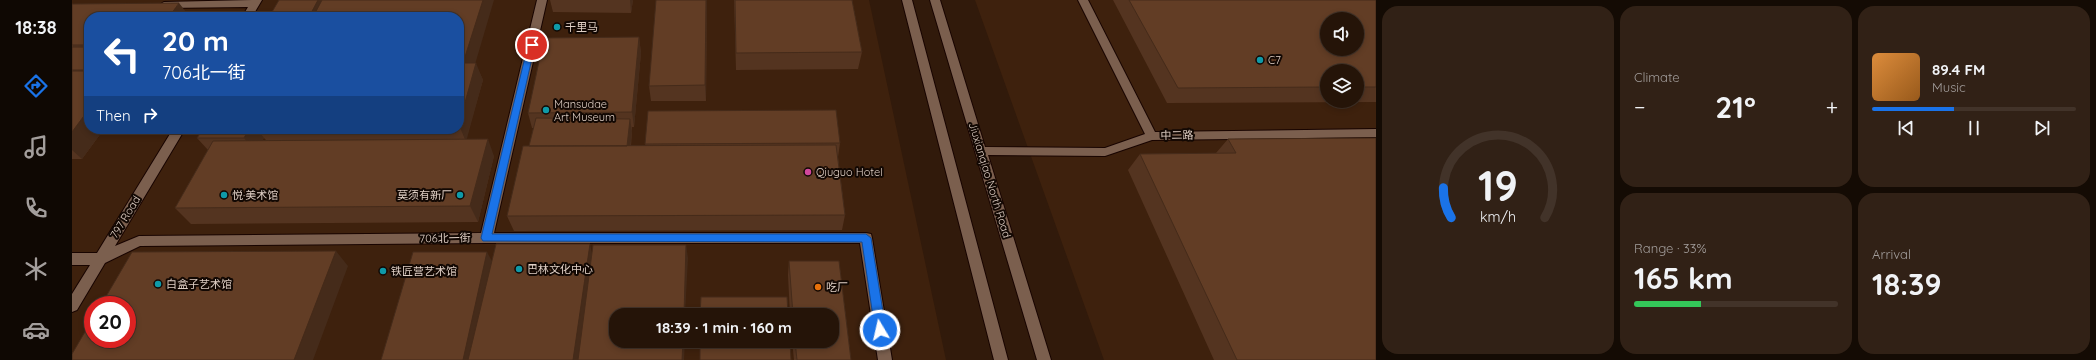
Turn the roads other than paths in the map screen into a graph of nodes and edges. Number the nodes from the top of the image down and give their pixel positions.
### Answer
1 (542, 0) edge
2 (907, 0) edge
3 (935, 0) edge
4 (1083, 0) edge
5 (256, 2) edge
6 (152, 5) edge
7 (250, 12) edge
8 (1376, 133) edge
9 (176, 134) edge
10 (1152, 136) junction
11 (981, 151) junction
12 (486, 238) junction
13 (72, 259) edge
14 (100, 259) junction
15 (72, 306) edge
16 (885, 360) edge
17 (1001, 360) edge
18 (1044, 360) edge

1 - 12 street
2 - 17 street
3 - 11 street, Jiuxianqiao North Road
4 - 10 street
5 - 6 street
5 - 7 street
8 - 10 street, 中二路
9 - 14 street, 797 Road
10 - 11 street, 中二路
11 - 18 street, Jiuxianqiao North Road
12 - 14 street, 706北一街
12 - 16 street, 706北一街
13 - 14 street
14 - 15 street, 797 Road

